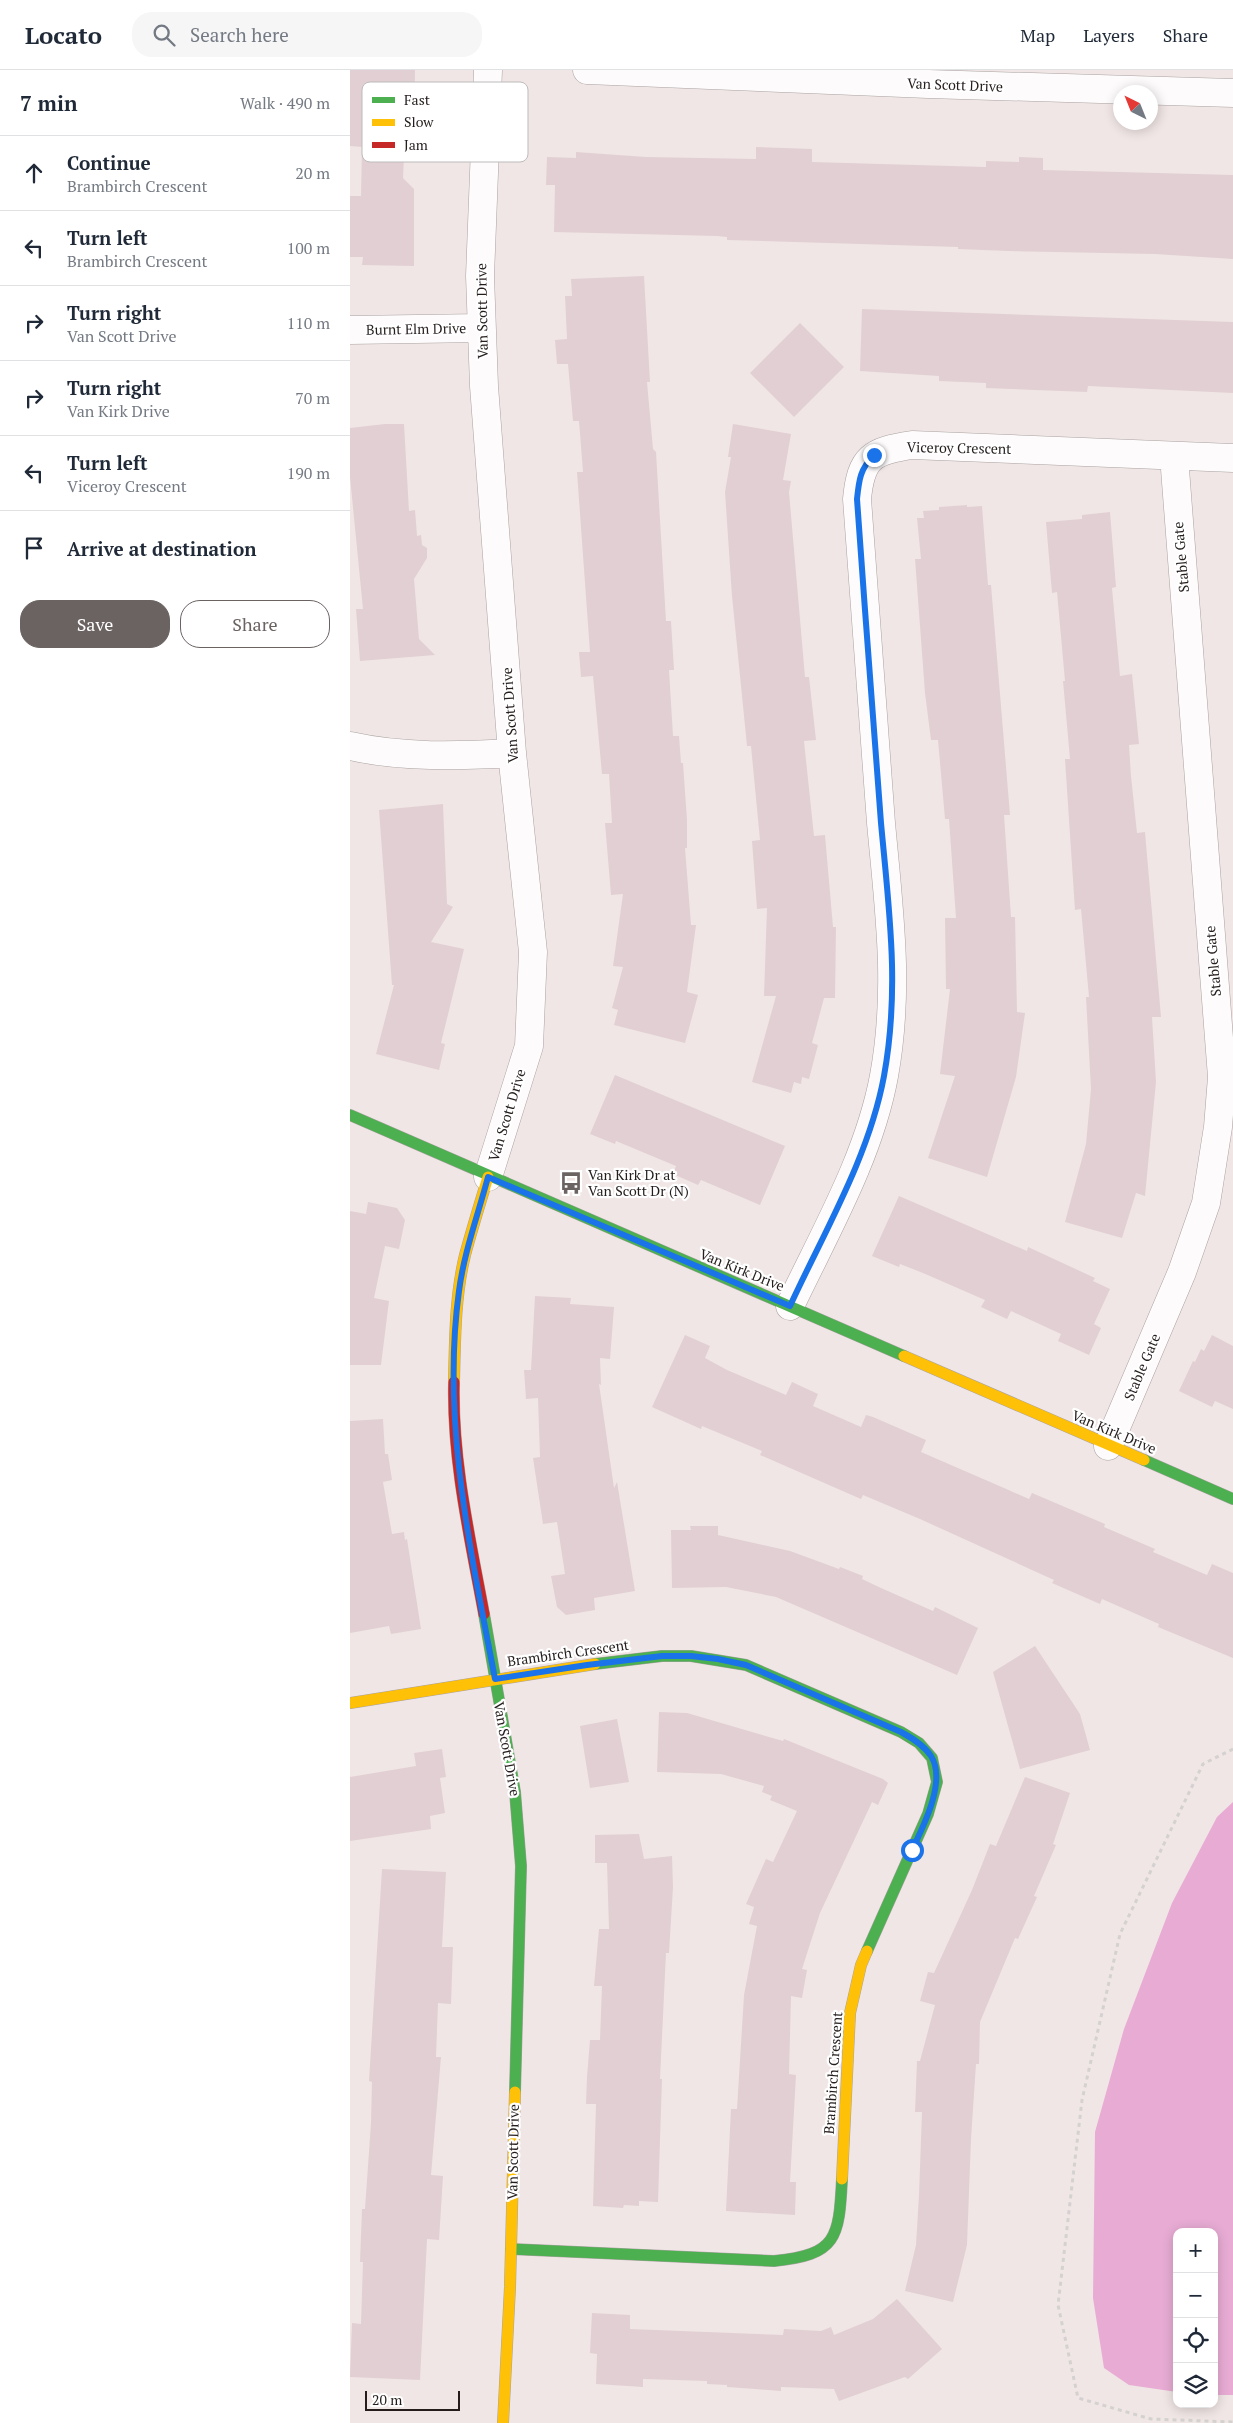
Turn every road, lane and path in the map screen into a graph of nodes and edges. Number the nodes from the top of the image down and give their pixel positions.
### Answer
1 (587, 70) edge
2 (812, 74) edge
3 (1141, 80) edge
4 (1233, 94) edge
5 (484, 162) edge
6 (481, 328) junction
7 (350, 330) edge
8 (1174, 456) junction
9 (1233, 458) edge
10 (350, 746) edge
11 (512, 753) junction
12 (350, 1115) edge
13 (488, 1177) junction
14 (790, 1306) junction
15 (1108, 1446) junction
16 (1233, 1499) edge
17 (495, 1679) junction
18 (350, 1703) edge
19 (1233, 1750) edge
20 (511, 2249) junction
21 (1233, 2422) edge
22 (503, 2423) edge

1 - 2 street, Van Scott Drive
2 - 3 street, Van Scott Drive
3 - 4 street, Van Scott Drive
5 - 6 street, Van Scott Drive
6 - 7 street, Burnt Elm Drive
6 - 11 street, Van Scott Drive
8 - 9 street, Viceroy Crescent
8 - 14 street, Viceroy Crescent
8 - 15 street, Stable Gate
10 - 11 street
11 - 13 street, Van Scott Drive
12 - 13 street, Van Kirk Drive
13 - 14 street, Van Kirk Drive
13 - 17 street, Van Scott Drive
14 - 15 street, Van Kirk Drive
15 - 16 street, Van Kirk Drive
17 - 18 street, Brambirch Crescent
17 - 20 street, Van Scott Drive
17 - 20 street, Brambirch Crescent
19 - 21 path
20 - 22 street, Van Scott Drive

